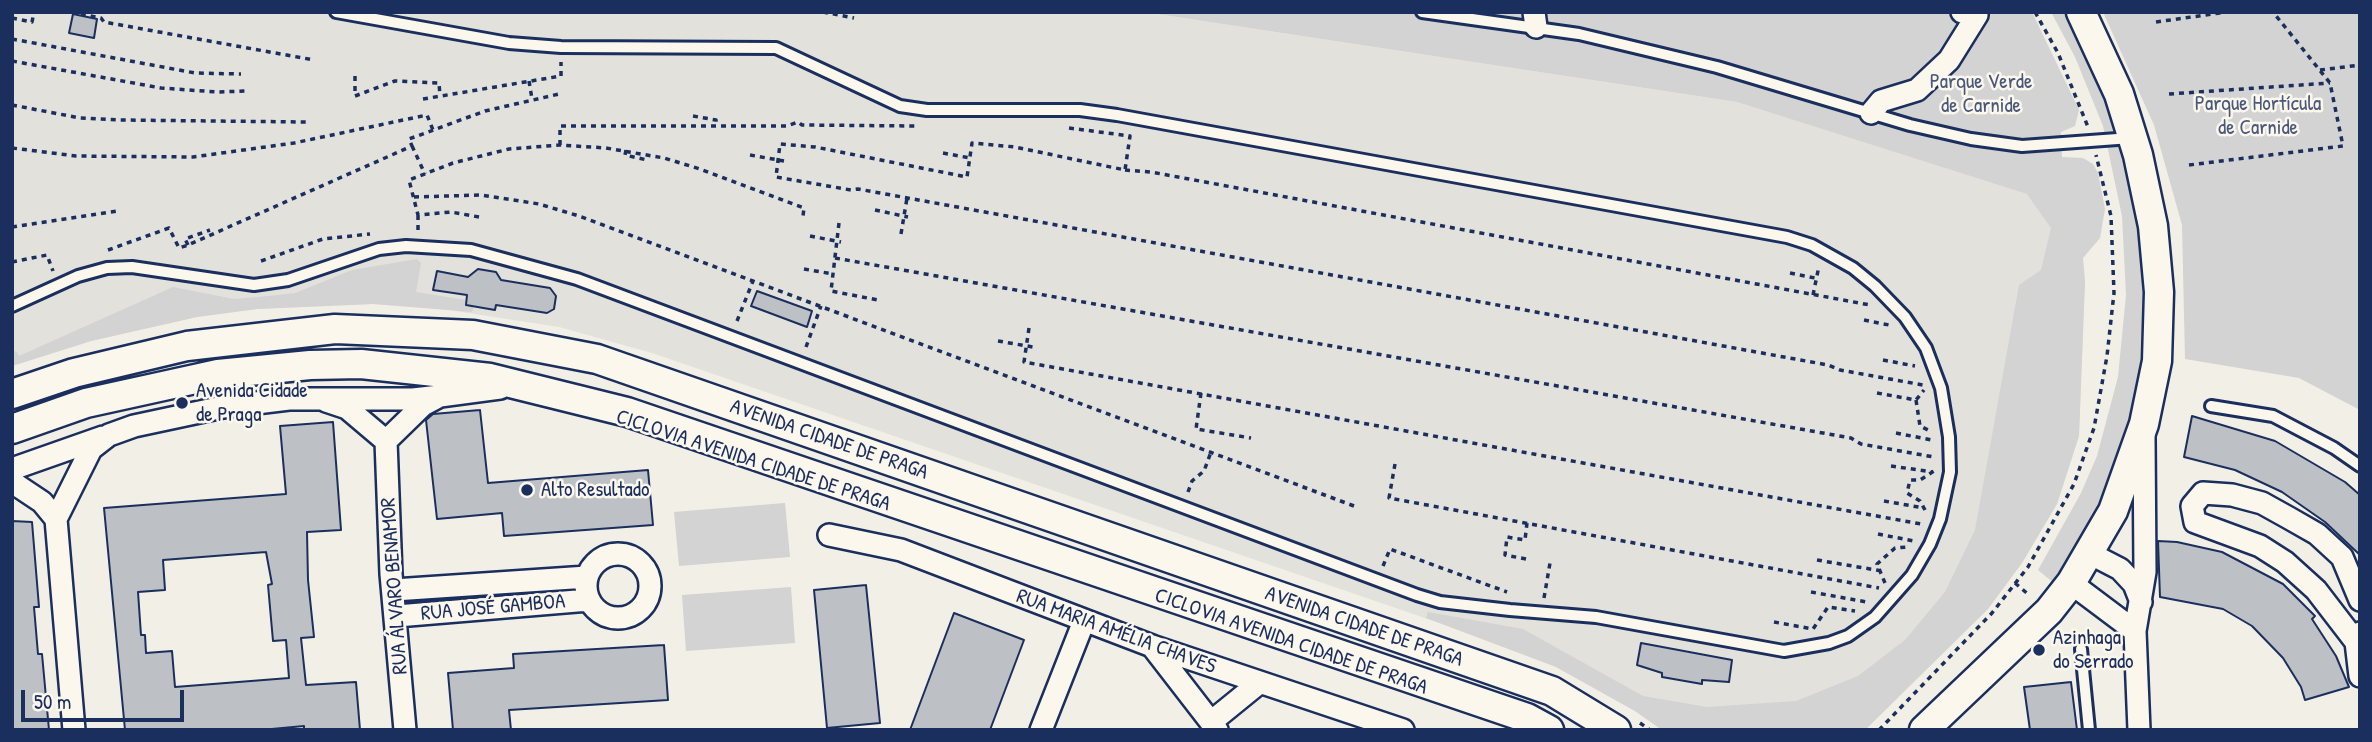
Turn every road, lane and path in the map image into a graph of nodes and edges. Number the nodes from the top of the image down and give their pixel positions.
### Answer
1 (34, 12) edge
2 (71, 12) edge
3 (336, 12) edge
4 (823, 12) edge
5 (1422, 12) edge
6 (2035, 12) edge
7 (2081, 12) edge
8 (2227, 12) edge
9 (2273, 12) edge
10 (1974, 13) edge
11 (12, 18) edge
12 (853, 18) dead end
13 (1535, 20) edge
14 (2156, 22) dead end
15 (12, 38) edge
16 (561, 47) junction
17 (314, 60) dead end
18 (12, 61) edge
19 (2360, 65) edge
20 (2320, 70) junction
21 (241, 74) dead end
22 (355, 76) dead end
23 (529, 81) junction
24 (2330, 83) junction
25 (246, 91) dead end
26 (559, 94) dead end
27 (2169, 94) dead end
28 (440, 96) junction
29 (423, 99) dead end
30 (532, 99) junction
31 (12, 106) edge
32 (1871, 113) junction
33 (693, 116) dead end
34 (307, 122) dead end
35 (716, 126) junction
36 (927, 126) dead end
37 (1063, 127) dead end
38 (433, 130) junction
39 (2132, 138) junction
40 (2093, 142) junction
41 (560, 145) junction
42 (412, 146) junction
43 (12, 148) edge
44 (626, 150) junction
45 (943, 153) dead end
46 (750, 155) dead end
47 (970, 158) junction
48 (647, 160) dead end
49 (778, 160) junction
50 (784, 161) dead end
51 (2189, 165) dead end
52 (1125, 170) junction
53 (425, 174) junction
54 (414, 197) junction
55 (907, 198) junction
56 (875, 210) dead end
57 (117, 211) dead end
58 (418, 215) junction
59 (803, 216) dead end
60 (906, 216) junction
61 (479, 217) dead end
62 (839, 223) dead end
63 (12, 227) edge
64 (210, 230) dead end
65 (418, 230) dead end
66 (901, 234) dead end
67 (810, 236) dead end
68 (839, 241) junction
69 (188, 245) junction
70 (1822, 250) junction
71 (97, 254) dead end
72 (281, 254) dead end
73 (835, 258) junction
74 (261, 261) dead end
75 (12, 262) edge
76 (60, 268) dead end
77 (804, 269) dead end
78 (53, 271) junction
79 (1790, 273) dead end
80 (834, 274) junction
81 (43, 275) dead end
82 (1816, 278) junction
83 (753, 281) junction
84 (1813, 295) junction
85 (878, 300) dead end
86 (1880, 304) dead end
87 (12, 306) edge
88 (821, 306) junction
89 (1864, 320) dead end
90 (1894, 321) dead end
91 (736, 323) dead end
92 (1029, 328) dead end
93 (998, 341) dead end
94 (1027, 345) junction
95 (1033, 347) dead end
96 (804, 351) dead end
97 (1883, 360) dead end
98 (1921, 364) dead end
99 (524, 386) junction
100 (1201, 393) junction
101 (1877, 393) dead end
102 (12, 394) edge
103 (440, 396) junction
104 (321, 399) junction
105 (1916, 400) junction
106 (2211, 406) dead end
107 (2144, 424) junction
108 (12, 429) edge
109 (1896, 433) dead end
110 (109, 435) junction
111 (1251, 438) dead end
112 (386, 441) junction
113 (1211, 452) junction
114 (1395, 464) dead end
115 (1891, 466) dead end
116 (2360, 466) edge
117 (12, 469) edge
118 (1933, 472) junction
119 (12, 482) edge
120 (1392, 484) junction
121 (1398, 485) dead end
122 (1187, 494) dead end
123 (1884, 501) dead end
124 (1354, 506) dead end
125 (1925, 509) junction
126 (56, 519) junction
127 (1527, 523) junction
128 (1878, 534) dead end
129 (829, 535) dead end
130 (2089, 552) junction
131 (1526, 559) dead end
132 (1817, 560) dead end
133 (1550, 563) dead end
134 (1882, 571) junction
135 (587, 577) junction
136 (1547, 581) junction
137 (1554, 582) dead end
138 (2071, 583) junction
139 (394, 590) junction
140 (1811, 592) dead end
141 (1544, 598) dead end
142 (589, 600) junction
143 (2360, 600) edge
144 (2141, 602) junction
145 (397, 616) junction
146 (1084, 621) junction
147 (1774, 622) dead end
148 (2135, 631) junction
149 (2358, 638) edge
150 (1152, 646) junction
151 (2081, 649) dead end
152 (2360, 676) edge
153 (1259, 683) junction
154 (1214, 726) edge
155 (75, 730) edge
156 (405, 730) edge
157 (1041, 730) edge
158 (1403, 730) edge
159 (1549, 730) edge
160 (1616, 730) edge
161 (1880, 730) edge
162 (1924, 730) edge
163 (2090, 730) edge
164 (2140, 730) edge

1 - 11 path
2 - 17 path
3 - 16 lane
4 - 12 path
5 - 13 lane
6 - 40 path
7 - 39 main road
8 - 14 path
9 - 20 path
10 - 32 street
13 - 32 lane
15 - 21 path
16 - 23 path
16 - 70 lane
18 - 25 path
19 - 20 path
20 - 24 path
22 - 28 path
23 - 28 path
23 - 30 path
24 - 27 path
24 - 51 path
26 - 30 path
28 - 29 path
30 - 38 path
31 - 34 path
32 - 40 lane
33 - 35 path
35 - 36 path
35 - 41 path
37 - 52 path
38 - 42 path
38 - 43 path
39 - 40 lane
39 - 107 main road
40 - 161 path
41 - 44 path
41 - 53 path
42 - 53 path
42 - 69 path
44 - 48 path
44 - 59 path
45 - 47 path
46 - 49 path
47 - 49 path
47 - 52 path
49 - 50 path
49 - 55 path
52 - 84 path
53 - 54 path
54 - 58 path
54 - 83 path
55 - 60 path
55 - 105 path
56 - 60 path
57 - 63 path
58 - 61 path
58 - 65 path
60 - 66 path
62 - 68 path
64 - 69 path
67 - 68 path
68 - 73 path
69 - 71 path
70 - 82 path
70 - 87 lane
72 - 74 path
73 - 80 path
73 - 118 path
75 - 78 path
76 - 78 path
77 - 80 path
78 - 81 path
79 - 82 path
80 - 85 path
82 - 84 path
83 - 88 path
83 - 91 path
84 - 86 path
88 - 96 path
88 - 113 path
89 - 90 path
92 - 94 path
93 - 94 path
94 - 95 path
94 - 100 path
97 - 98 path
99 - 103 street
99 - 108 main road, AVENIDA CIDADE DE PRAGA
99 - 159 main road, AVENIDA CIDADE DE PRAGA
100 - 111 path
100 - 125 path
101 - 105 path
102 - 160 main road, AVENIDA CIDADE DE PRAGA
103 - 104 street
103 - 112 street
104 - 110 street
104 - 112 street
105 - 109 path
106 - 116 lane
107 - 130 main road
107 - 144 street
110 - 117 street
110 - 126 street
112 - 139 street, RUA ÁLVARO BENAMOR
113 - 122 path
113 - 124 path
114 - 120 path
115 - 118 path
118 - 125 path
119 - 126 street
120 - 121 path
120 - 127 path
123 - 125 path
126 - 155 street
127 - 131 path
127 - 134 path
128 - 134 path
129 - 146 street, RUA MARIA AMÉLIA CHAVES
130 - 138 main road
130 - 144 street
132 - 134 path
133 - 136 path
135 - 139 street, RUA JOSÉ GAMBOA
135 - 142 street
135 - 142 street
136 - 137 path
136 - 141 path
138 - 148 street
138 - 162 main road
139 - 145 street, RUA ÁLVARO BENAMOR
140 - 147 path
142 - 145 street, RUA JOSÉ GAMBOA
143 - 149 street
144 - 148 street
145 - 156 street, RUA ÁLVARO BENAMOR
146 - 150 street, RUA MARIA AMÉLIA CHAVES
146 - 157 street
148 - 164 street
149 - 152 street
150 - 153 street, RUA MARIA AMÉLIA CHAVES
150 - 154 street
151 - 163 lane
153 - 154 street
153 - 158 street, RUA MARIA AMÉLIA CHAVES

